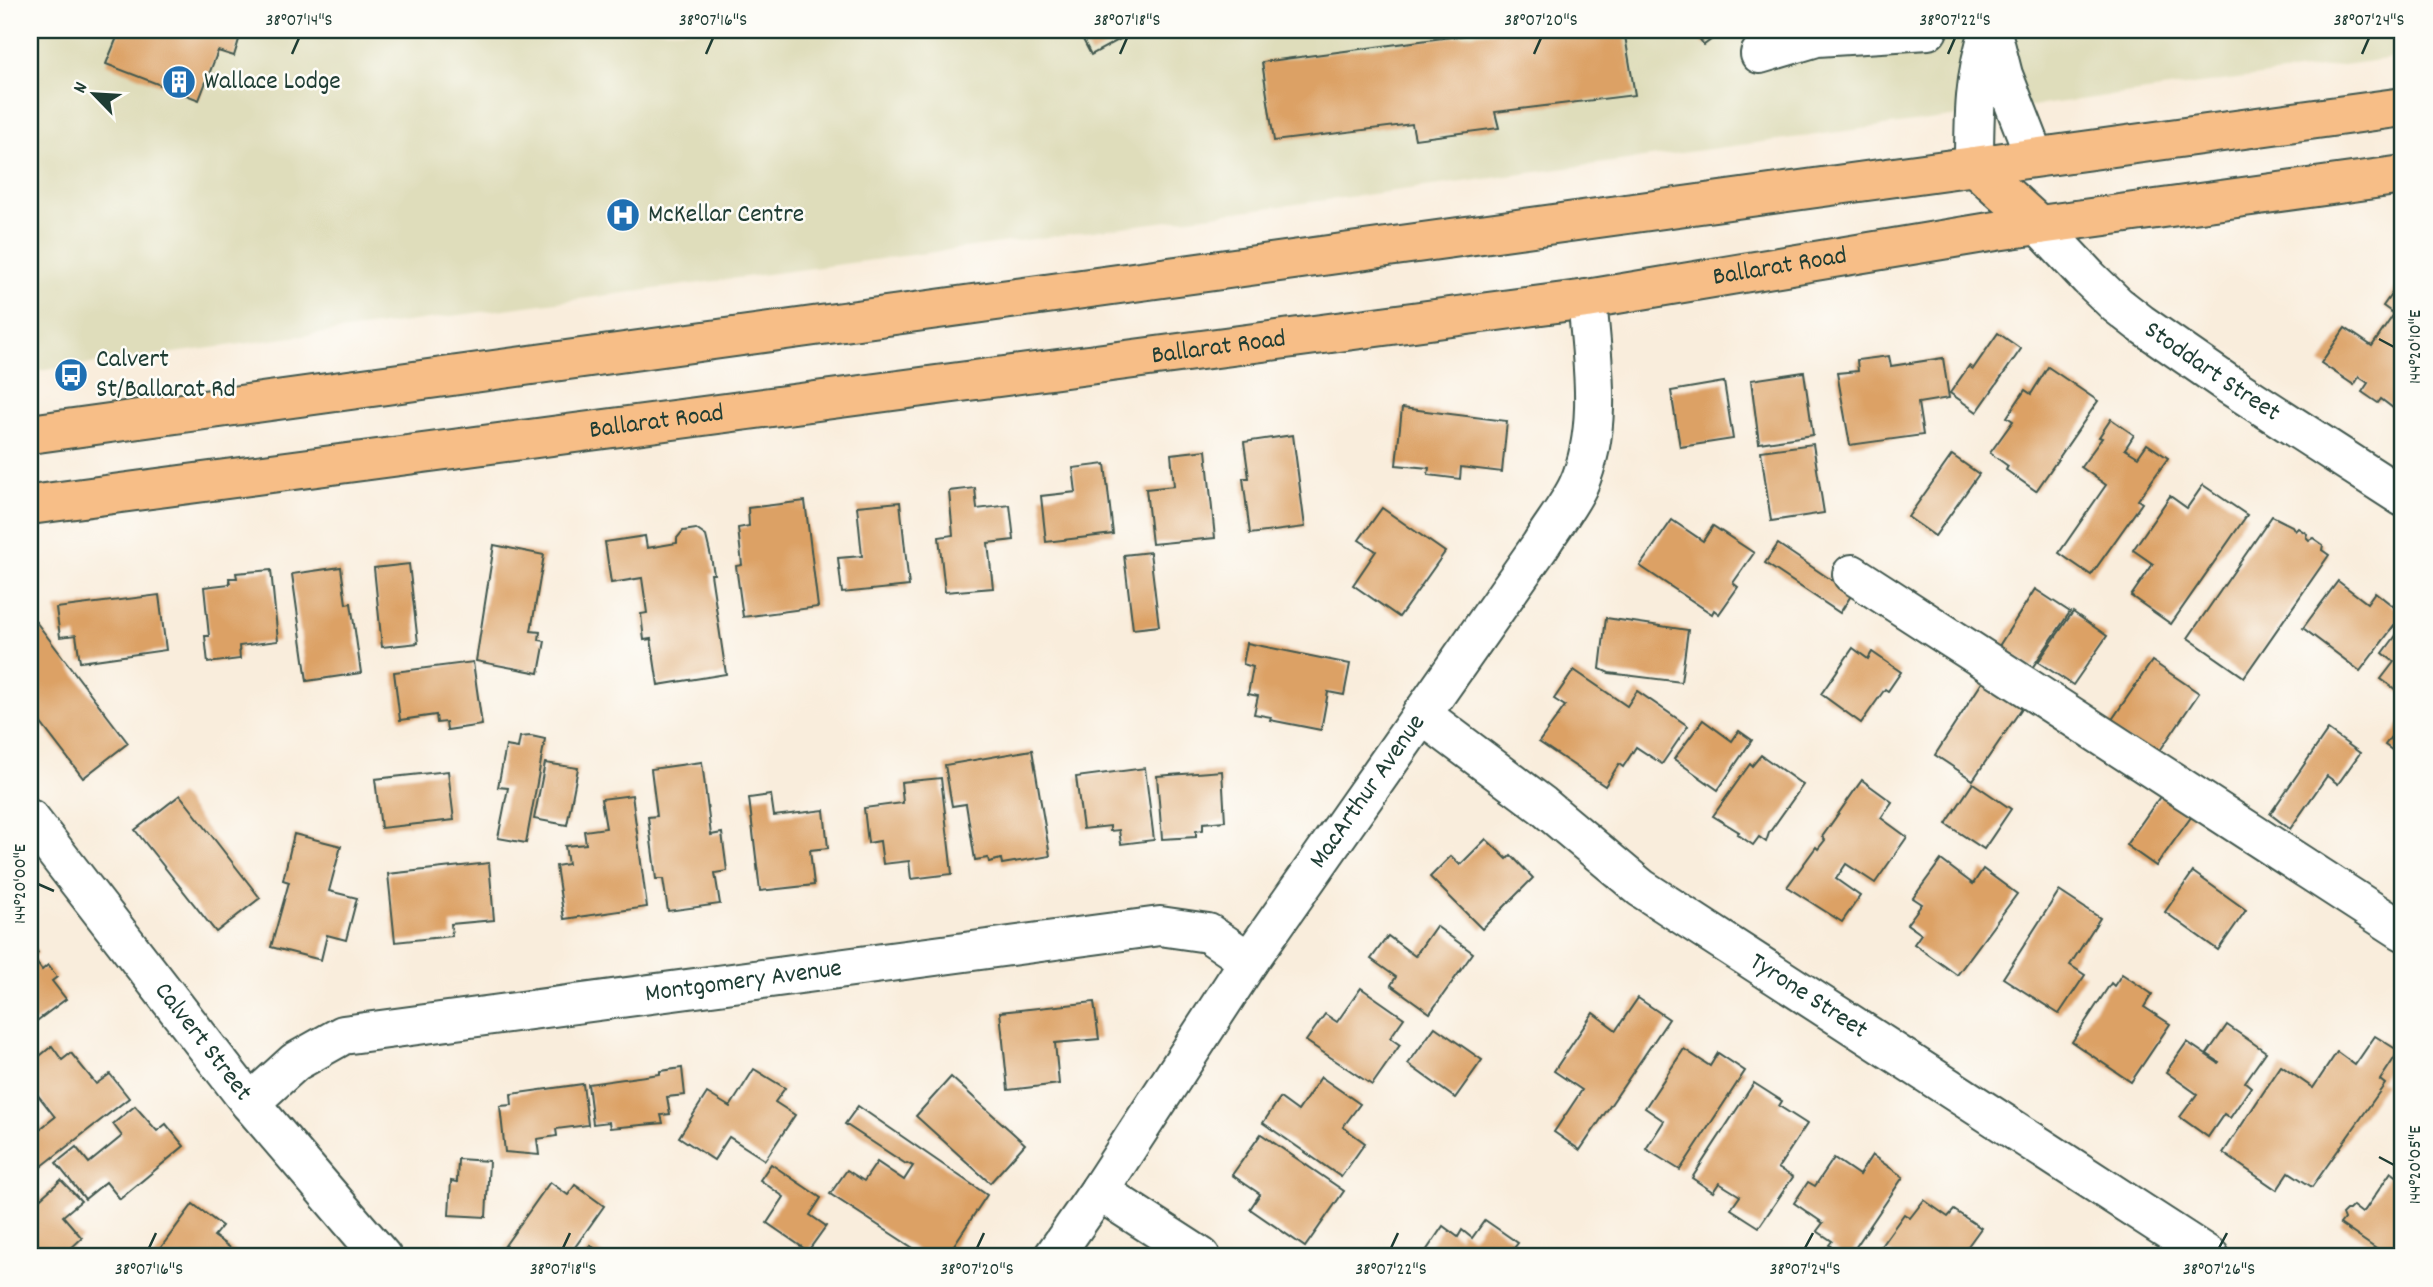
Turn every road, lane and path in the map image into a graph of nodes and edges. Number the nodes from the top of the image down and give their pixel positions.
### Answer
1 (1928, 30) edge
2 (1991, 30) edge
3 (1760, 54) dead end
4 (2403, 107) edge
5 (2035, 158) junction
6 (1974, 166) junction
7 (2403, 175) edge
8 (2039, 225) junction
9 (1587, 299) junction
10 (30, 434) edge
11 (2403, 497) edge
12 (30, 505) edge
13 (1852, 574) dead end
14 (1421, 714) junction
15 (30, 819) edge
16 (2403, 931) edge
17 (1249, 961) junction
18 (250, 1102) junction
19 (1099, 1191) junction
20 (382, 1257) edge
21 (1053, 1257) edge
22 (1201, 1257) edge
23 (2210, 1257) edge

1 - 3 street
2 - 5 street
2 - 6 street
4 - 5 highway
5 - 6 highway
5 - 8 highway
6 - 8 highway
6 - 10 highway
7 - 8 highway, Ballarat Road
8 - 9 highway, Ballarat Road
8 - 11 street, Stoddart Street
9 - 12 highway, Ballarat Road
9 - 14 street, MacArthur Avenue
13 - 16 street
14 - 17 street, MacArthur Avenue
14 - 23 street, Tyrone Street
15 - 18 street, Calvert Street
17 - 18 street, Montgomery Avenue
17 - 19 street, MacArthur Avenue
18 - 20 street, Calvert Street
19 - 21 street, MacArthur Avenue
19 - 22 street

